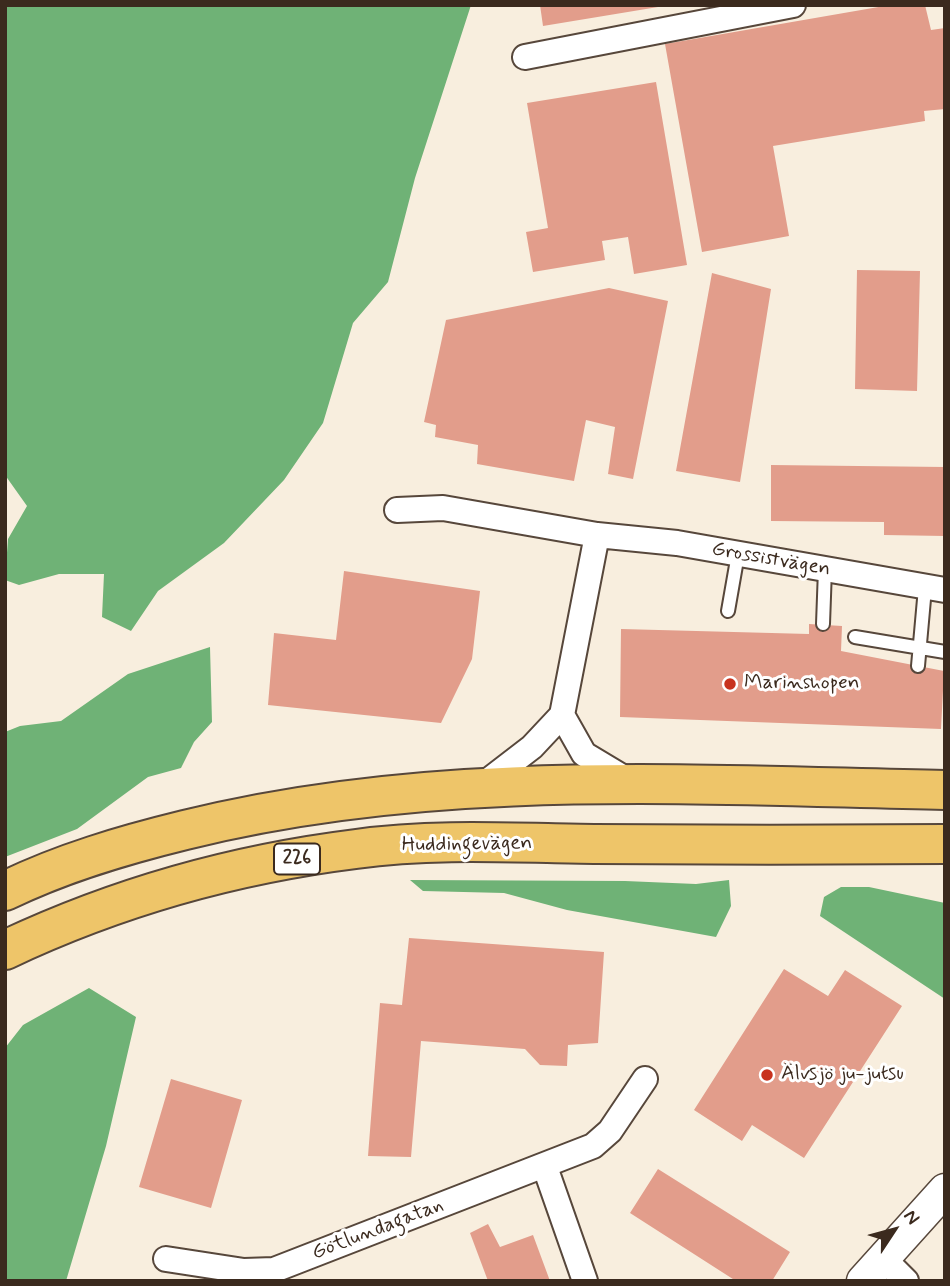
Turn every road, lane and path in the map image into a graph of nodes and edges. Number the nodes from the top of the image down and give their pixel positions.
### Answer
1 (793, 5) edge
2 (525, 57) dead end
3 (397, 510) dead end
4 (597, 536) junction
5 (738, 554) junction
6 (825, 569) junction
7 (935, 589) edge
8 (727, 611) dead end
9 (823, 625) dead end
10 (855, 637) dead end
11 (920, 647) junction
12 (945, 652) edge
13 (918, 666) dead end
14 (562, 715) junction
15 (633, 783) junction
16 (479, 788) junction
17 (945, 790) edge
18 (943, 844) edge
19 (5, 891) edge
20 (5, 950) edge
21 (645, 1079) dead end
22 (545, 1167) junction
23 (945, 1190) edge
24 (166, 1259) dead end
25 (885, 1274) edge
26 (585, 1281) edge

1 - 2 street
3 - 4 street, Grossistvägen
4 - 5 street, Grossistvägen
4 - 14 street
5 - 6 street, Grossistvägen
5 - 8 lane
6 - 7 street, Grossistvägen
6 - 9 lane
7 - 11 lane
10 - 11 lane
11 - 12 lane
11 - 13 lane
14 - 15 street
14 - 16 street
15 - 16 main road
15 - 17 main road
16 - 19 main road
18 - 20 main road, Huddingevägen / 226
21 - 22 street, Götlundagatan
22 - 24 street, Götlundagatan
22 - 26 street
23 - 25 street

